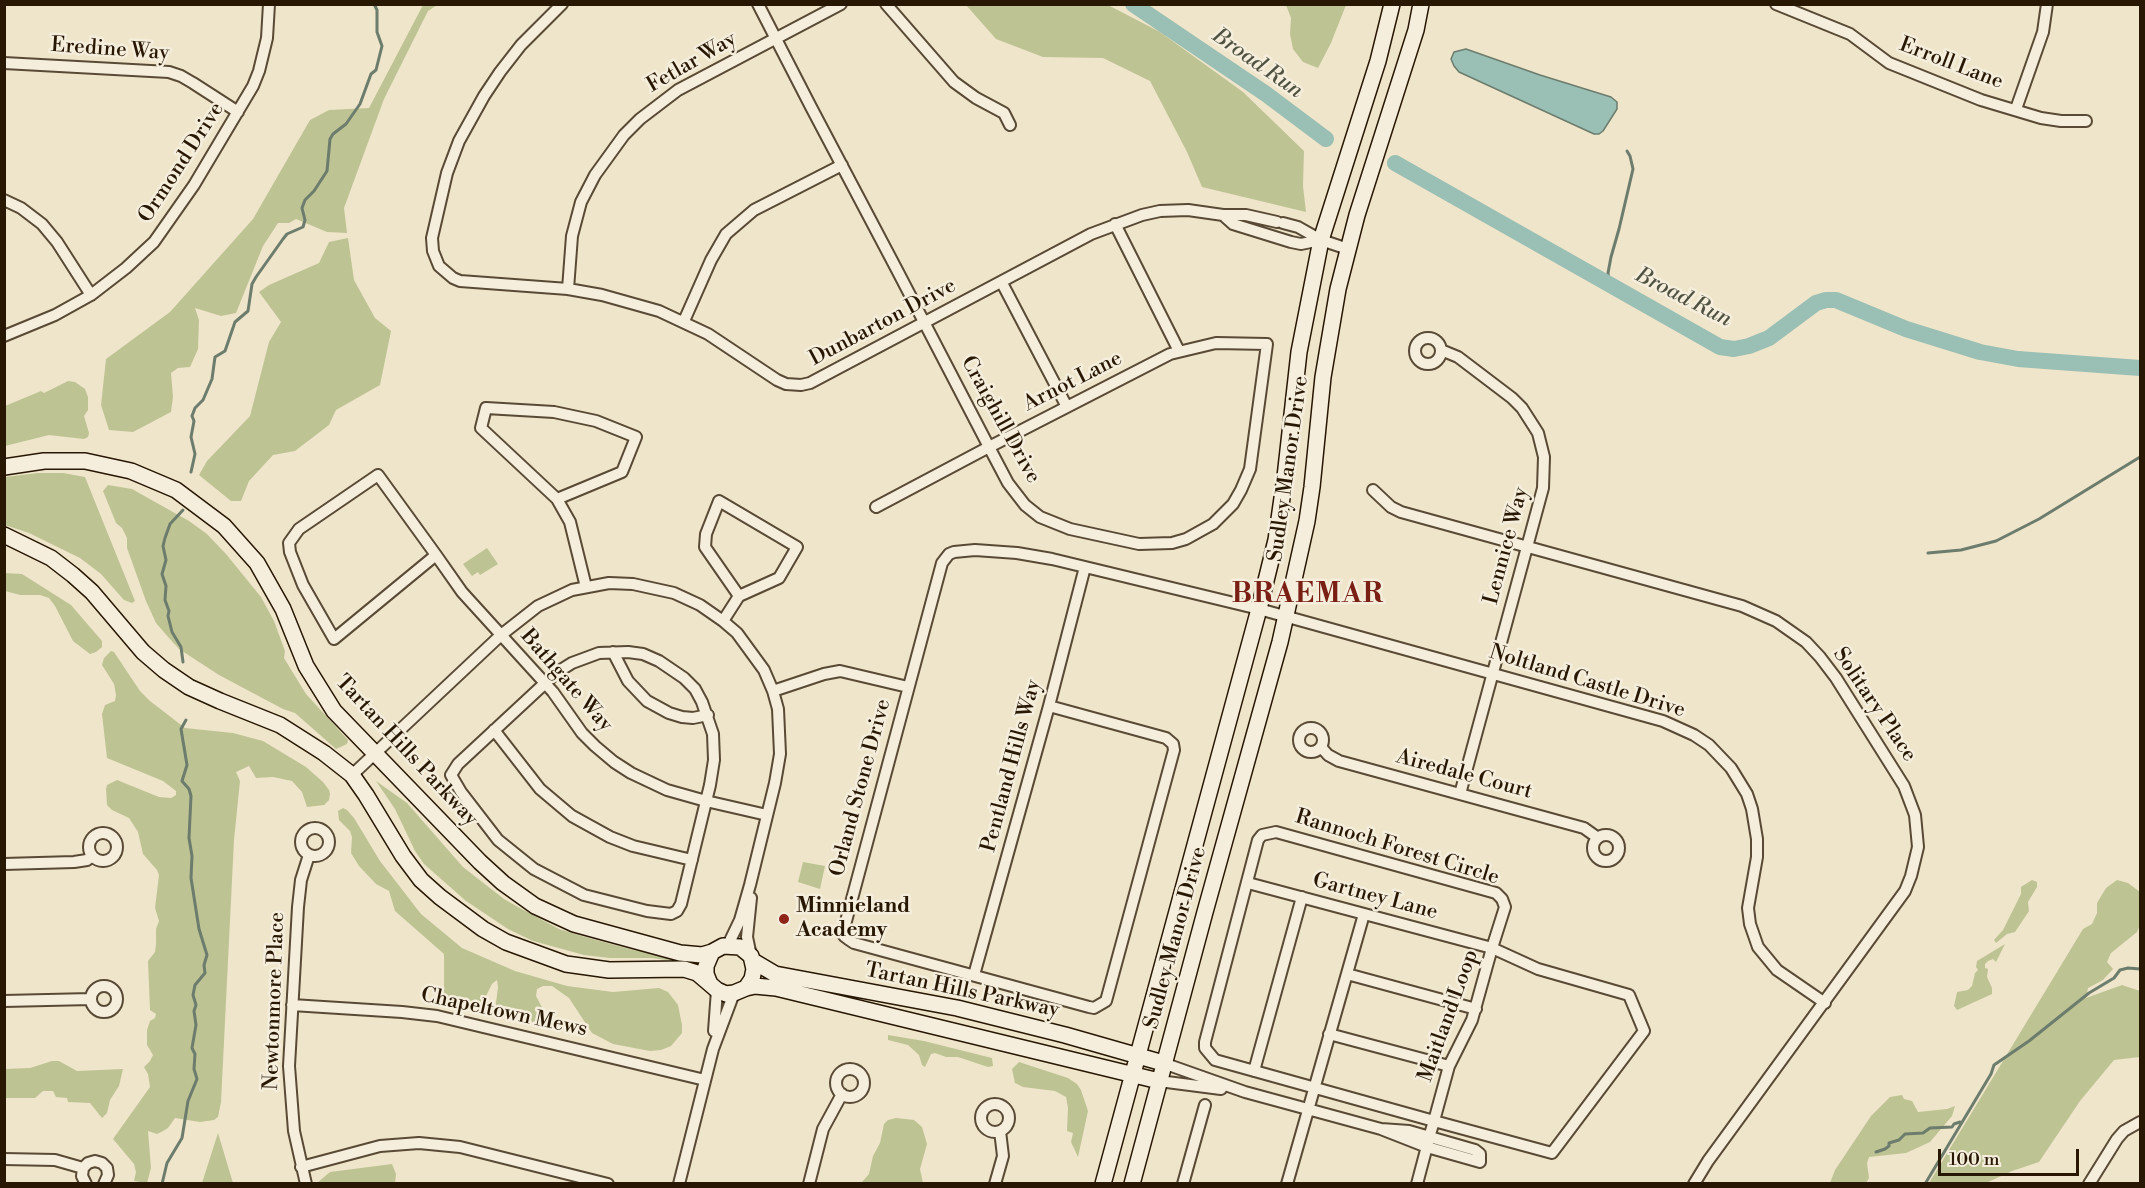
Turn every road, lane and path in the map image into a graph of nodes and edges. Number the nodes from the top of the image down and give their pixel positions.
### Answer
1 (269, 4) edge
2 (562, 4) edge
3 (758, 4) edge
4 (841, 4) edge
5 (886, 4) edge
6 (1392, 4) edge
7 (1421, 4) edge
8 (1776, 4) edge
9 (2047, 4) edge
10 (776, 39) junction
11 (4, 63) edge
12 (2016, 109) junction
13 (238, 112) junction
14 (2086, 121) dead end
15 (1010, 125) dead end
16 (842, 165) junction
17 (4, 200) edge
18 (1223, 215) junction
19 (1264, 218) junction
20 (1115, 225) junction
21 (1298, 227) junction
22 (1321, 240) junction
23 (1348, 249) junction
24 (1002, 283) junction
25 (568, 290) junction
26 (91, 295) junction
27 (684, 321) junction
28 (925, 323) junction
29 (4, 336) edge
30 (1267, 344) joint
31 (1441, 350) dead end
32 (1179, 351) junction
33 (1067, 407) junction
34 (989, 447) junction
35 (4, 467) edge
36 (1373, 490) dead end
37 (557, 499) junction
38 (876, 507) dead end
39 (4, 535) edge
40 (1528, 547) junction
41 (436, 555) junction
42 (1085, 567) junction
43 (586, 586) junction
44 (739, 596) junction
45 (1259, 609) junction
46 (1286, 616) junction
47 (723, 621) junction
48 (501, 635) junction
49 (613, 652) junction
50 (1493, 674) junction
51 (546, 683) junction
52 (908, 687) junction
53 (773, 691) junction
54 (1049, 706) junction
55 (708, 715) junction
56 (494, 730) junction
57 (1321, 747) dead end
58 (375, 754) junction
59 (352, 776) junction
60 (1460, 794) junction
61 (706, 801) junction
62 (767, 815) junction
63 (1598, 838) dead end
64 (309, 855) dead end
65 (92, 856) dead end
66 (692, 860) junction
67 (4, 864) edge
68 (1248, 883) junction
69 (750, 885) junction
70 (1302, 897) junction
71 (1364, 914) junction
72 (728, 945) junction
73 (1492, 948) junction
74 (712, 952) junction
75 (752, 959) junction
76 (1347, 974) junction
77 (974, 975) junction
78 (713, 987) junction
79 (740, 991) junction
80 (91, 999) dead end
81 (4, 1001) edge
82 (1825, 1003) junction
83 (292, 1005) junction
84 (1476, 1009) junction
85 (1329, 1034) junction
86 (712, 1049) junction
87 (1137, 1056) junction
88 (1163, 1064) junction
89 (1449, 1066) junction
90 (1254, 1071) junction
91 (1132, 1073) junction
92 (705, 1080) junction
93 (1159, 1081) junction
94 (1314, 1088) junction
95 (1245, 1092) junction
96 (842, 1094) dead end
97 (1204, 1104) dead end
98 (1308, 1109) junction
99 (1434, 1121) junction
100 (2140, 1122) edge
101 (1000, 1131) dead end
102 (1429, 1142) junction
103 (4, 1160) edge
104 (301, 1167) junction
105 (83, 1168) junction
106 (86, 1184) edge
107 (104, 1184) edge
108 (306, 1184) edge
109 (608, 1184) edge
110 (679, 1184) edge
111 (809, 1184) edge
112 (995, 1184) edge
113 (1103, 1184) edge
114 (1131, 1184) edge
115 (1183, 1184) edge
116 (1287, 1184) edge
117 (1417, 1184) edge
118 (1694, 1184) edge
119 (2089, 1184) edge

1 - 13 street, Ormond Drive
2 - 25 street, Dunbarton Drive
3 - 10 street, Craighill Drive
4 - 10 street, Fetlar Way
5 - 15 street
6 - 22 street, Sudley Manor Drive
7 - 23 street, Sudley Manor Drive
8 - 12 street, Erroll Lane
9 - 12 street
10 - 16 street, Craighill Drive
10 - 25 street, Fetlar Way
11 - 13 street, Eredine Way
12 - 14 street, Erroll Lane
13 - 26 street, Ormond Drive
16 - 27 street
16 - 28 street, Craighill Drive
17 - 26 street
18 - 19 street, Dunbarton Drive
18 - 20 street, Dunbarton Drive
18 - 22 street, Dunbarton Drive
19 - 21 street, Dunbarton Drive
19 - 21 street, Dunbarton Drive
20 - 24 street, Dunbarton Drive
20 - 32 street
21 - 22 street, Dunbarton Drive
22 - 23 street, Dunbarton Drive
22 - 45 street, Sudley Manor Drive
23 - 46 street, Sudley Manor Drive
24 - 28 street, Dunbarton Drive
24 - 33 street
25 - 27 street, Dunbarton Drive
26 - 29 street, Ormond Drive
27 - 28 street, Dunbarton Drive
28 - 34 street, Craighill Drive
30 - 32 street, Arnot Lane
30 - 34 street, Craighill Drive
31 - 40 street, Lennice Way
32 - 33 street, Arnot Lane
33 - 34 street, Arnot Lane
34 - 38 street, Arnot Lane
35 - 58 street, Tartan Hills Parkway
36 - 40 street, Solitary Place
37 - 37 street
37 - 43 street
39 - 59 street, Tartan Hills Parkway
40 - 50 street, Lennice Way
40 - 82 street, Solitary Place
41 - 41 street, Bathgate Way
41 - 48 street, Bathgate Way
42 - 45 street, Orland Stone Drive
42 - 52 street, Orland Stone Drive
42 - 54 street, Pentland Hills Way
43 - 47 street
43 - 48 street
44 - 44 street
44 - 47 street
45 - 46 street, Noltland Castle Drive
45 - 87 street, Sudley Manor Drive
46 - 50 street, Noltland Castle Drive
46 - 88 street, Sudley Manor Drive
47 - 53 street
48 - 51 street, Bathgate Way
48 - 58 street
49 - 51 street
49 - 55 street
49 - 55 street
50 - 60 street, Lennice Way
50 - 82 street, Noltland Castle Drive
51 - 56 street
51 - 61 street, Bathgate Way
52 - 53 street
52 - 77 street, Orland Stone Drive
53 - 62 street
54 - 77 street, Pentland Hills Way
54 - 77 street, Orland Stone Drive
55 - 61 street
56 - 66 street
56 - 66 street
57 - 60 street, Airedale Court
58 - 59 street
58 - 74 street, Tartan Hills Parkway
59 - 78 street, Tartan Hills Parkway
60 - 63 street, Airedale Court
61 - 62 street, Bathgate Way
61 - 66 street
62 - 69 street
64 - 83 street, Newtonmore Place
65 - 67 street
68 - 70 street, Gartney Lane
68 - 73 street, Rannoch Forest Circle
68 - 90 street, Rannoch Forest Circle
69 - 72 street
69 - 75 street
70 - 71 street, Gartney Lane
70 - 90 street
71 - 73 street, Gartney Lane
71 - 76 street
72 - 74 street, Tartan Hills Parkway
72 - 75 street, Tartan Hills Parkway
73 - 84 street, Maitland Loop
73 - 99 street, Maitland Loop
74 - 78 street
75 - 79 street
75 - 87 street, Tartan Hills Parkway
76 - 84 street
76 - 85 street
78 - 79 street, Tartan Hills Parkway
78 - 86 street
79 - 86 street
79 - 91 street, Tartan Hills Parkway
80 - 81 street
82 - 118 street, Solitary Place
83 - 92 street, Chapeltown Mews
83 - 104 street, Newtonmore Place
84 - 89 street, Maitland Loop
85 - 89 street
85 - 94 street
86 - 92 street
87 - 88 street, Tartan Hills Parkway
87 - 91 street, Sudley Manor Drive
88 - 93 street, Sudley Manor Drive
88 - 95 street
89 - 99 street, Maitland Loop
90 - 94 street, Rannoch Forest Circle
91 - 93 street, Tartan Hills Parkway
91 - 113 street, Sudley Manor Drive
92 - 110 street
93 - 95 street
93 - 114 street, Sudley Manor Drive
94 - 98 street
94 - 99 street, Rannoch Forest Circle
95 - 98 street
96 - 111 street
97 - 115 street
98 - 102 street
98 - 116 street
99 - 102 street, Maitland Loop
100 - 119 street
101 - 112 street
102 - 117 street, Maitland Loop
103 - 105 street
104 - 108 street, Newtonmore Place
104 - 109 street
105 - 106 street
105 - 107 street

